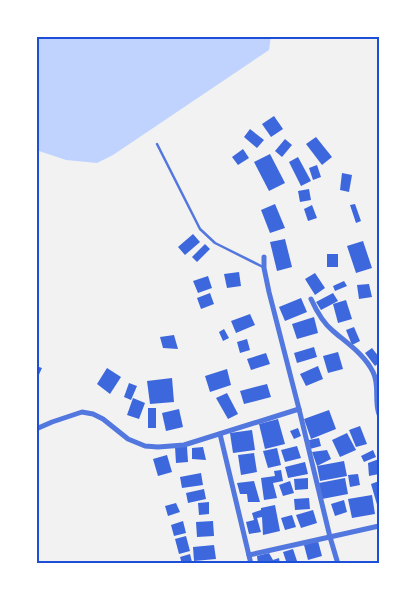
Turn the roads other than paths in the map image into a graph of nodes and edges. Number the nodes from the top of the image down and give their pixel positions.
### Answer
1 (157, 144) dead end
2 (264, 258) dead end
3 (264, 268) junction
4 (311, 299) dead end
5 (300, 409) junction
6 (379, 414) edge
7 (36, 429) edge
8 (220, 434) junction
9 (379, 526) edge
10 (330, 537) junction
11 (249, 555) junction
12 (251, 564) edge
13 (338, 564) edge

1 - 3 lane
2 - 3 street
3 - 5 street
4 - 6 street
5 - 8 street
5 - 10 street
7 - 8 street
8 - 11 street
9 - 10 street
10 - 11 street
10 - 13 street
11 - 12 street

